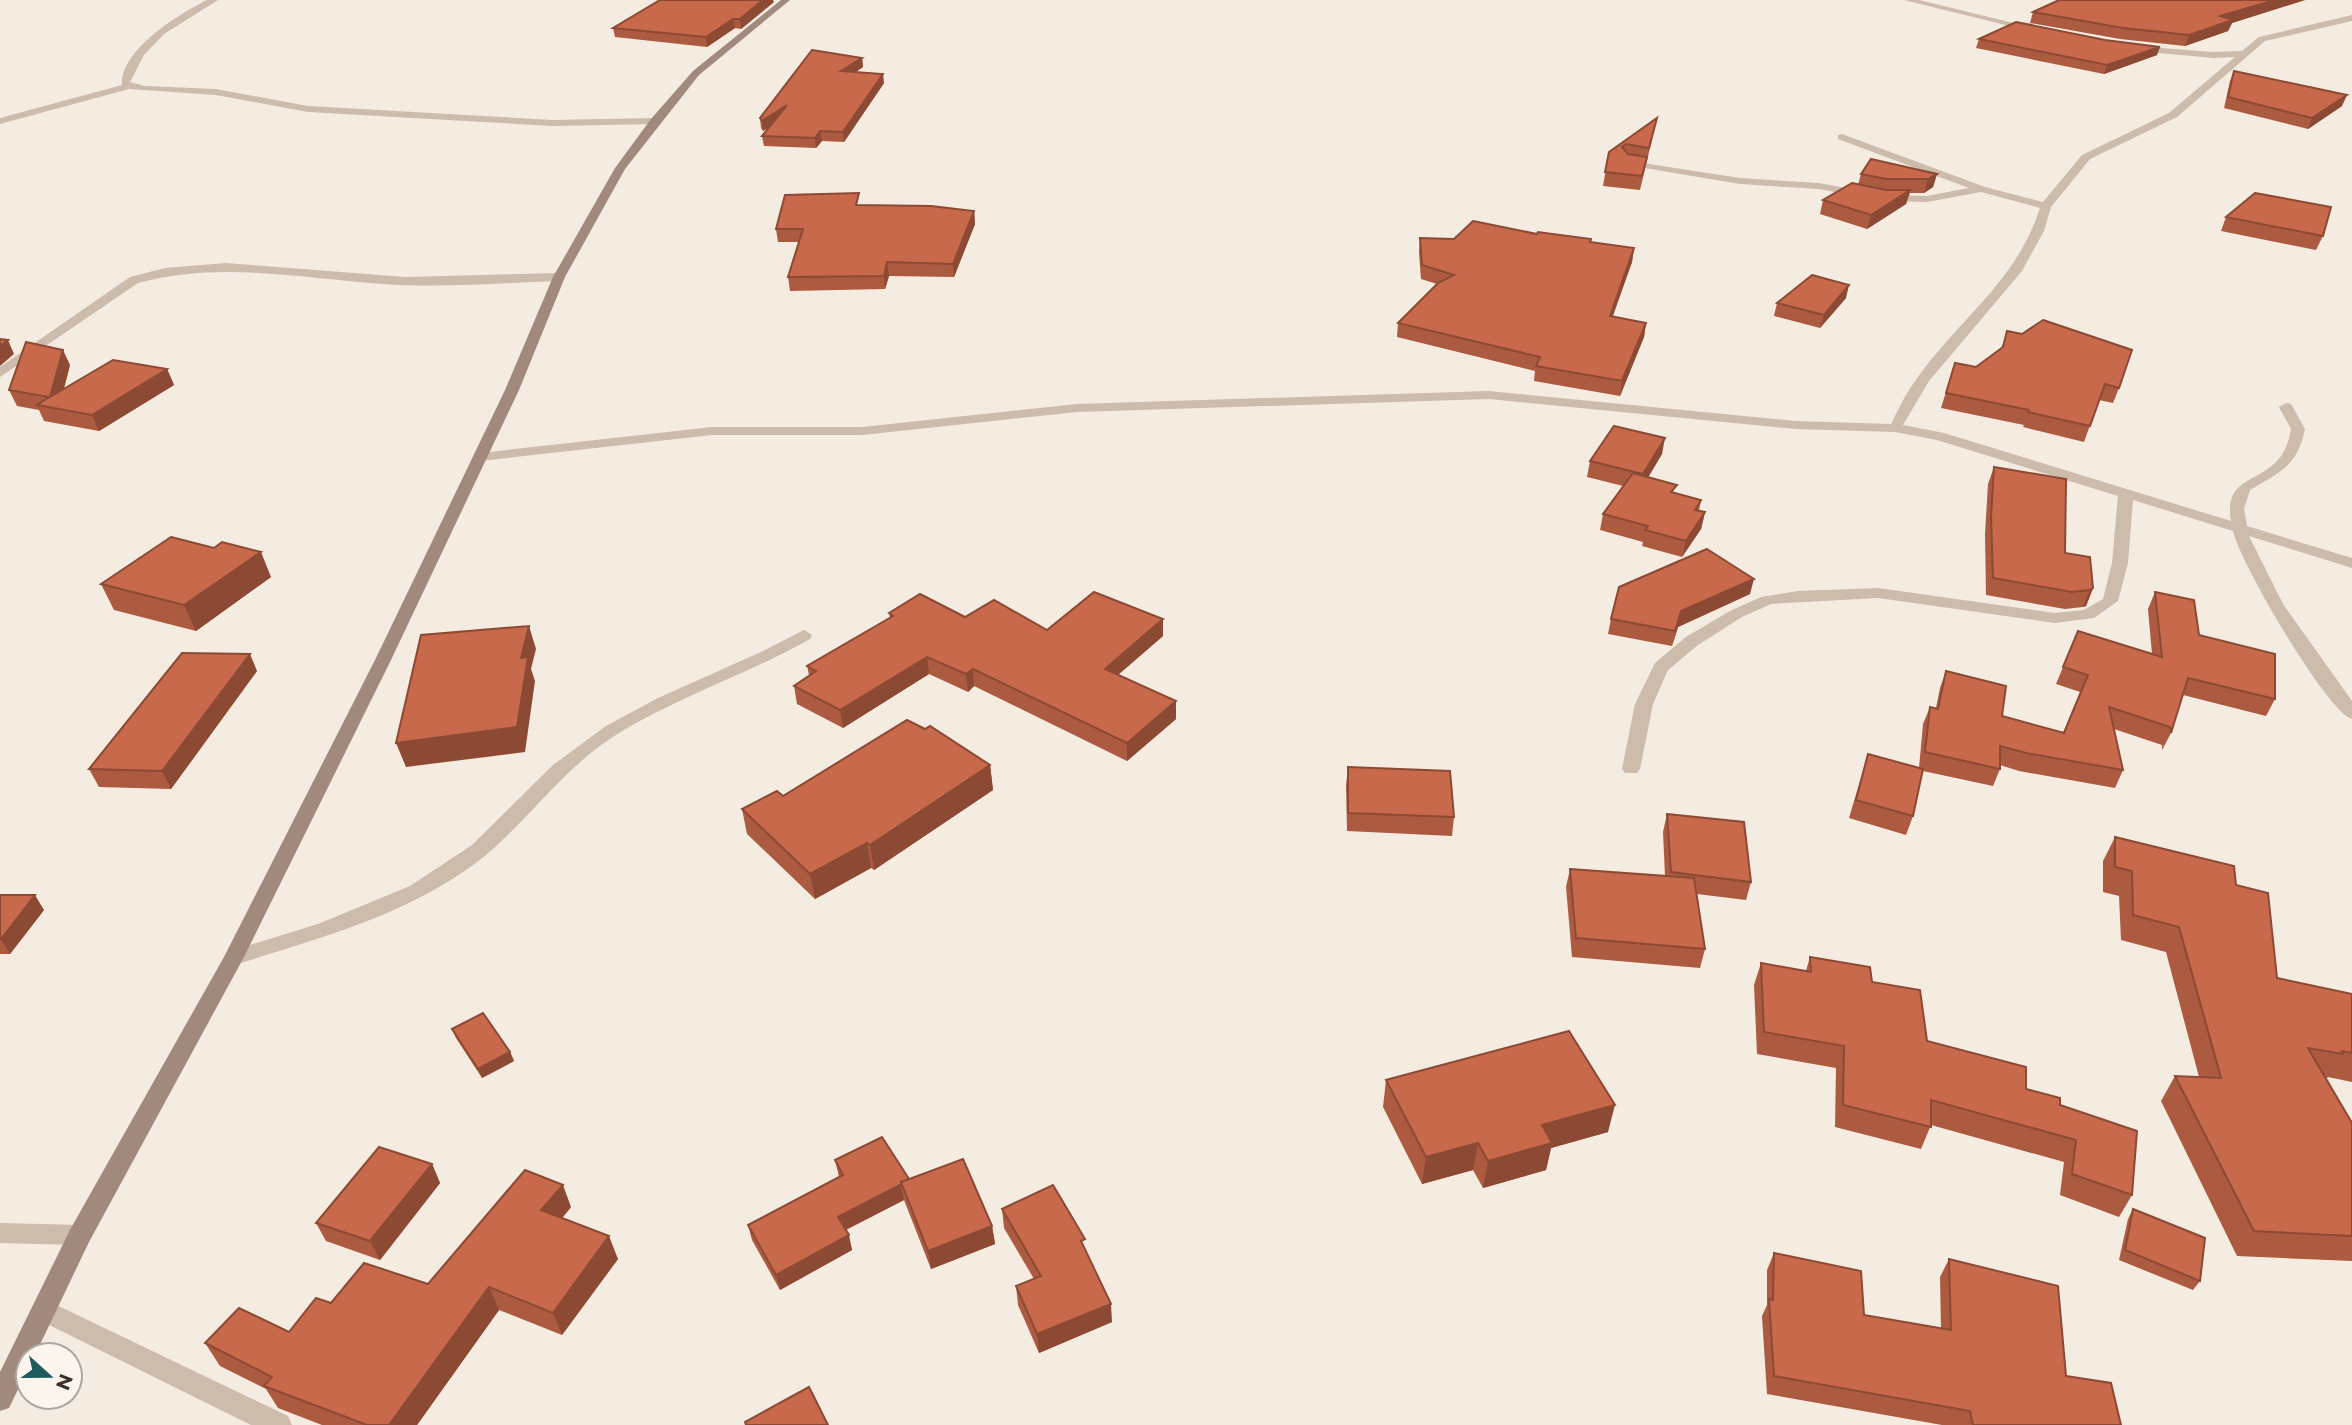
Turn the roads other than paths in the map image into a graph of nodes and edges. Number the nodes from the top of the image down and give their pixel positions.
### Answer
1 (214, 0) edge
2 (786, 0) edge
3 (1908, 0) edge
4 (2352, 18) edge
5 (2046, 32) edge
6 (2127, 46) edge
7 (2242, 54) junction
8 (129, 86) junction
9 (0, 121) edge
10 (655, 121) junction
11 (1842, 137) dead end
12 (1626, 162) edge
13 (1981, 189) junction
14 (2046, 206) junction
15 (559, 277) junction
16 (0, 373) edge
17 (2286, 408) dead end
18 (1895, 428) junction
19 (480, 457) junction
20 (2126, 494) junction
21 (2240, 529) junction
22 (2352, 563) edge
23 (804, 635) dead end
24 (2352, 713) edge
25 (1631, 769) dead end
26 (234, 957) junction
27 (0, 1234) edge
28 (80, 1235) junction
29 (44, 1310) junction
30 (0, 1399) edge
31 (279, 1425) edge

1 - 8 street
2 - 10 street
3 - 5 street
4 - 7 street
6 - 7 street
7 - 14 street
8 - 9 street
8 - 10 street
10 - 15 street
11 - 13 street
12 - 13 street
13 - 14 street
14 - 18 street
15 - 16 street
15 - 19 street
17 - 21 street
18 - 19 street
18 - 20 street
19 - 26 street
20 - 21 street
20 - 25 street
21 - 22 street
21 - 24 street
23 - 26 street
26 - 28 street
27 - 28 street
28 - 29 street
29 - 30 street
29 - 31 street

